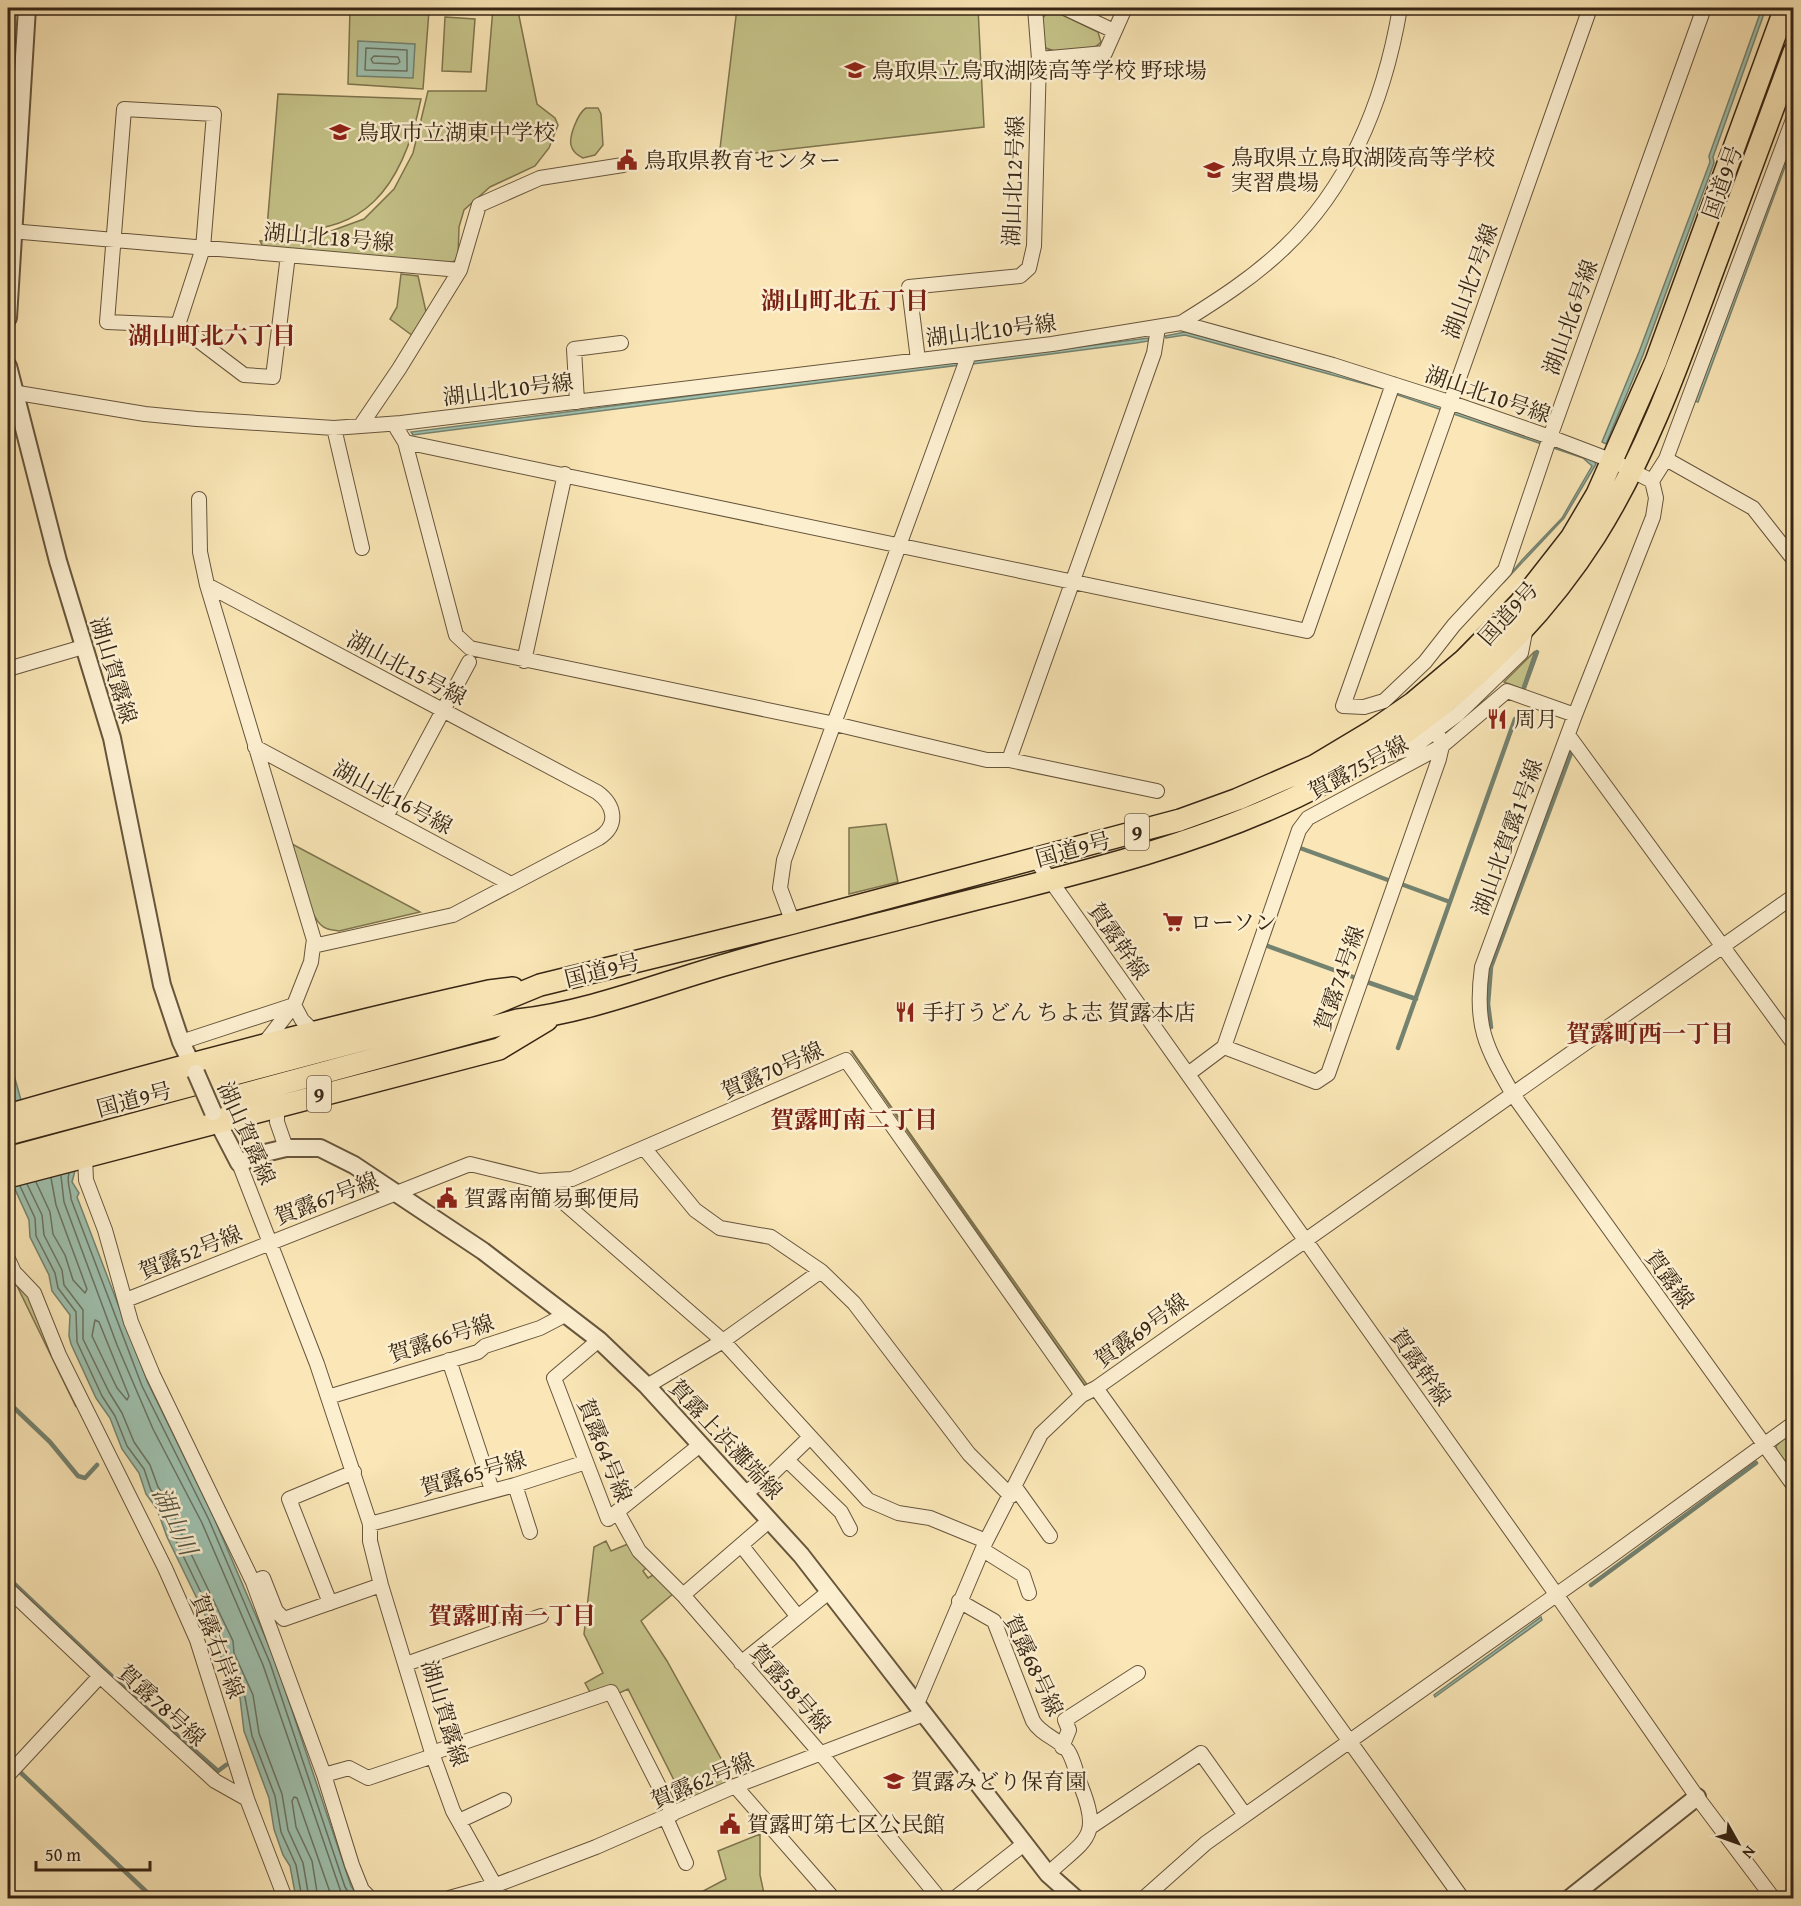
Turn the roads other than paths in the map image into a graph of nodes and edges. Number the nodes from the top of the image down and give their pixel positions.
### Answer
1 (27, 8) edge
2 (1035, 8) edge
3 (1065, 8) edge
4 (1125, 8) edge
5 (1400, 8) edge
6 (1590, 8) edge
7 (1704, 8) edge
8 (1785, 8) edge
9 (1114, 31) junction
10 (1794, 52) edge
11 (1039, 59) junction
12 (1794, 117) edge
13 (14, 120) edge
14 (623, 165) dead end
15 (11, 231) junction
16 (115, 240) junction
17 (203, 248) junction
18 (288, 255) junction
19 (9, 261) edge
20 (460, 270) junction
21 (8, 318) edge
22 (1181, 323) junction
23 (178, 325) junction
24 (1158, 328) junction
25 (621, 343) dead end
26 (969, 354) junction
27 (918, 360) junction
28 (8, 366) edge
29 (1393, 384) junction
30 (12, 401) edge
31 (577, 402) junction
32 (1449, 402) junction
33 (394, 424) junction
34 (361, 425) junction
35 (334, 428) junction
36 (1550, 437) junction
37 (405, 442) junction
38 (1666, 459) junction
39 (1622, 466) junction
40 (565, 474) junction
41 (1652, 481) junction
42 (198, 499) dead end
43 (901, 545) junction
44 (362, 548) dead end
45 (1794, 560) edge
46 (1071, 581) junction
47 (207, 585) junction
48 (1527, 622) junction
49 (83, 647) junction
50 (524, 661) junction
51 (469, 662) dead end
52 (8, 669) edge
53 (1483, 691) junction
54 (1490, 705) junction
55 (1343, 706) joint
56 (443, 710) junction
57 (1575, 715) junction
58 (835, 724) junction
59 (1437, 731) junction
60 (1568, 735) junction
61 (1442, 746) junction
62 (255, 747) junction
63 (1009, 760) junction
64 (1356, 764) junction
65 (1157, 791) dead end
66 (387, 817) junction
67 (1036, 860) junction
68 (1051, 881) junction
69 (512, 884) junction
70 (1794, 896) edge
71 (793, 923) junction
72 (1723, 945) junction
73 (313, 946) junction
74 (540, 986) junction
75 (294, 1005) junction
76 (554, 1016) junction
77 (314, 1032) junction
78 (181, 1042) junction
79 (1794, 1044) edge
80 (263, 1045) junction
81 (1224, 1047) junction
82 (193, 1068) junction
83 (1188, 1074) junction
84 (1514, 1096) junction
85 (277, 1105) junction
86 (63, 1108) junction
87 (8, 1115) edge
88 (215, 1116) junction
89 (8, 1134) edge
90 (644, 1148) junction
91 (286, 1149) junction
92 (78, 1152) junction
93 (8, 1158) edge
94 (239, 1164) junction
95 (8, 1177) edge
96 (539, 1181) junction
97 (398, 1193) junction
98 (1306, 1241) junction
99 (269, 1242) junction
100 (8, 1258) edge
101 (820, 1271) junction
102 (126, 1300) junction
103 (565, 1315) junction
104 (599, 1340) junction
105 (723, 1341) junction
106 (449, 1360) junction
107 (647, 1386) junction
108 (1096, 1388) junction
109 (1082, 1395) junction
110 (328, 1397) junction
111 (1794, 1423) edge
112 (809, 1438) junction
113 (1763, 1444) junction
114 (700, 1446) junction
115 (787, 1460) junction
116 (586, 1462) junction
117 (354, 1472) junction
118 (515, 1485) junction
119 (1794, 1486) edge
120 (492, 1490) junction
121 (1013, 1492) junction
122 (745, 1493) junction
123 (618, 1513) junction
124 (770, 1520) junction
125 (370, 1524) junction
126 (850, 1529) dead end
127 (530, 1532) dead end
128 (1050, 1536) dead end
129 (741, 1545) junction
130 (984, 1546) junction
131 (253, 1582) junction
132 (381, 1585) junction
133 (8, 1589) edge
134 (830, 1591) junction
135 (1029, 1593) dead end
136 (1556, 1594) junction
137 (682, 1595) junction
138 (959, 1601) junction
139 (330, 1603) junction
140 (541, 1616) dead end
141 (798, 1617) junction
142 (741, 1663) junction
143 (406, 1664) junction
144 (1138, 1673) dead end
145 (100, 1676) junction
146 (920, 1709) junction
147 (1348, 1742) junction
148 (1062, 1747) junction
149 (432, 1755) junction
150 (822, 1755) junction
151 (8, 1775) edge
152 (324, 1775) junction
153 (735, 1786) junction
154 (1697, 1797) junction
155 (248, 1799) junction
156 (504, 1800) dead end
157 (1245, 1815) junction
158 (669, 1816) junction
159 (459, 1821) junction
160 (1092, 1826) junction
161 (1024, 1844) junction
162 (686, 1863) dead end
163 (1048, 1874) junction
164 (496, 1885) junction
165 (285, 1899) edge
166 (370, 1899) edge
167 (449, 1899) edge
168 (502, 1899) edge
169 (833, 1899) edge
170 (939, 1899) edge
171 (955, 1899) edge
172 (1075, 1899) edge
173 (1144, 1899) edge
174 (1462, 1899) edge
175 (1570, 1899) edge
176 (1773, 1899) edge

1 - 13 street
2 - 11 street, 湖山北12号線
3 - 9 street
4 - 9 street
5 - 22 street
6 - 32 street, 湖山北7号線
7 - 36 street, 湖山北6号線
8 - 39 highway, 国道9号 / 9
9 - 11 street
10 - 39 highway, 国道9号 / 9
11 - 27 street, 湖山北12号線
12 - 38 street
13 - 15 street
14 - 20 street
15 - 16 street, 湖山北18号線
15 - 19 street
16 - 17 street, 湖山北18号線
16 - 17 street
16 - 23 street
17 - 18 street, 湖山北18号線
17 - 23 street
18 - 20 street, 湖山北18号線
18 - 23 street
19 - 21 street
20 - 34 street
22 - 24 street, 湖山北10号線
22 - 29 street, 湖山北10号線
24 - 26 street, 湖山北10号線
24 - 46 street
25 - 31 street
26 - 27 street, 湖山北10号線
26 - 43 street
27 - 31 street, 湖山北10号線
28 - 30 street, 湖山賀露線
29 - 32 street, 湖山北10号線
29 - 46 street
30 - 35 street, 湖山北10号線
30 - 49 street, 湖山賀露線
31 - 33 street, 湖山北10号線
32 - 36 street, 湖山北10号線
32 - 55 street, 湖山北7号線
33 - 34 street, 湖山北10号線
33 - 37 street
34 - 35 street, 湖山北10号線
35 - 44 street
36 - 39 street, 湖山北10号線
36 - 55 street, 湖山北6号線
37 - 40 street
37 - 50 street
38 - 41 street
38 - 45 street
39 - 41 street
39 - 48 highway, 国道9号 / 9
39 - 67 highway, 国道9号 / 9
40 - 43 street
40 - 50 street
41 - 57 street, 湖山北賀露1号線
42 - 47 street
43 - 46 street
43 - 58 street
46 - 63 street
47 - 56 street, 湖山北15号線
47 - 62 street
48 - 53 street
48 - 64 highway, 国道9号 / 9
49 - 52 street
49 - 78 street, 湖山賀露線
50 - 58 street
51 - 56 street
53 - 54 street
53 - 59 street
54 - 57 street, 賀露75号線
54 - 61 street, 賀露75号線
56 - 66 street
56 - 69 street, 湖山北15号線
57 - 60 street, 湖山北賀露1号線
58 - 63 street
58 - 71 street
59 - 61 street
59 - 64 street
60 - 72 street
60 - 84 street, 湖山北賀露1号線
61 - 81 street, 賀露75号線
61 - 81 street, 賀露74号線
62 - 66 street, 湖山北16号線
62 - 73 street
63 - 65 street
64 - 68 highway, 国道9号 / 9
66 - 69 street, 湖山北16号線
67 - 68 street, 賀露幹線
67 - 71 highway, 国道9号 / 9
68 - 76 highway, 国道9号 / 9
68 - 83 street, 賀露幹線
69 - 73 street, 湖山北15号線
70 - 72 street, 賀露69号線
71 - 74 highway, 国道9号 / 9
72 - 79 street
72 - 84 street, 賀露69号線
73 - 75 street
74 - 77 highway, 9
74 - 86 highway, 国道9号 / 9
75 - 77 street
75 - 78 street
75 - 80 street
76 - 85 highway, 9
76 - 92 highway, 国道9号 / 9
77 - 80 highway, 9
78 - 82 street, 湖山賀露線
80 - 82 highway, 9
81 - 83 street
82 - 86 highway, 9
82 - 88 street, 湖山賀露線, bridge
83 - 98 street, 賀露幹線
84 - 98 street, 賀露69号線
84 - 113 street, 賀露線
85 - 88 highway, 9
85 - 91 street
86 - 87 highway, 9
86 - 89 highway, 国道9号 / 9
88 - 92 highway, 9
88 - 94 street, 湖山賀露線
90 - 96 street, 賀露70号線
90 - 101 street
90 - 109 street, 賀露70号線
91 - 94 street, 賀露上浜灘端線
91 - 97 street, 賀露上浜灘端線
92 - 93 highway, 国道9号 / 9
92 - 95 highway, 9
92 - 102 street
94 - 99 street, 湖山賀露線
96 - 97 street, 賀露70号線
96 - 105 street
97 - 99 street, 賀露67号線
97 - 103 street, 賀露上浜灘端線
98 - 108 street, 賀露69号線
98 - 136 street, 賀露幹線
99 - 102 street, 賀露52号線
99 - 110 street, 湖山賀露線
100 - 155 street, 賀露右岸線
101 - 105 street
101 - 121 street
102 - 131 street
103 - 104 street, 賀露上浜灘端線
103 - 106 street, 賀露66号線
104 - 107 street, 賀露上浜灘端線
104 - 116 street, 賀露64号線
105 - 107 street
105 - 112 street
106 - 110 street, 賀露66号線
106 - 120 street
107 - 114 street, 賀露上浜灘端線
108 - 109 street, 賀露69号線
108 - 147 street
109 - 121 street, 賀露69号線
110 - 117 street, 湖山賀露線
111 - 113 street
112 - 115 street
112 - 130 street
113 - 119 street, 賀露線
113 - 136 street
114 - 122 street, 賀露上浜灘端線
114 - 123 street, 賀露64号線
115 - 122 street
115 - 126 street
116 - 118 street, 賀露65号線
116 - 123 street, 賀露64号線
117 - 125 street, 湖山賀露線
117 - 139 street
118 - 120 street, 賀露65号線
118 - 127 street
120 - 125 street, 賀露65号線
121 - 128 street
121 - 130 street, 賀露69号線
122 - 124 street, 賀露上浜灘端線
123 - 137 street, 賀露58号線
124 - 129 street
124 - 134 street, 賀露上浜灘端線
125 - 132 street, 湖山賀露線
129 - 137 street
129 - 141 street
130 - 135 street
130 - 138 street, 賀露69号線
131 - 139 street
131 - 152 street
132 - 139 street
132 - 143 street, 湖山賀露線
133 - 145 street
134 - 141 street
134 - 146 street, 賀露上浜灘端線
136 - 147 street
136 - 154 street, 賀露幹線
137 - 142 street, 賀露58号線
138 - 146 street, 賀露69号線
138 - 148 street, 賀露68号線
140 - 143 street
141 - 142 street
142 - 150 street, 賀露58号線
143 - 149 street, 湖山賀露線
144 - 148 street
145 - 151 street, 賀露78号線
145 - 155 street, 賀露78号線
146 - 150 street, 賀露62号線
146 - 161 street, 賀露上浜灘端線
147 - 157 street
147 - 174 street
148 - 160 street, 賀露68号線
149 - 152 street
149 - 158 street
149 - 159 street, 湖山賀露線
150 - 153 street, 賀露62号線
150 - 170 street, 賀露58号線
152 - 166 street
153 - 158 street, 賀露62号線
153 - 169 street
154 - 175 street
154 - 176 street, 賀露幹線
155 - 165 street, 賀露右岸線
156 - 159 street
157 - 160 street
157 - 173 street
158 - 162 street
158 - 164 street, 賀露62号線
159 - 164 street, 湖山賀露線
160 - 163 street
161 - 163 street, 賀露上浜灘端線
161 - 171 street
163 - 172 street, 賀露上浜灘端線
164 - 167 street, 賀露62号線
164 - 168 street, 湖山賀露線

